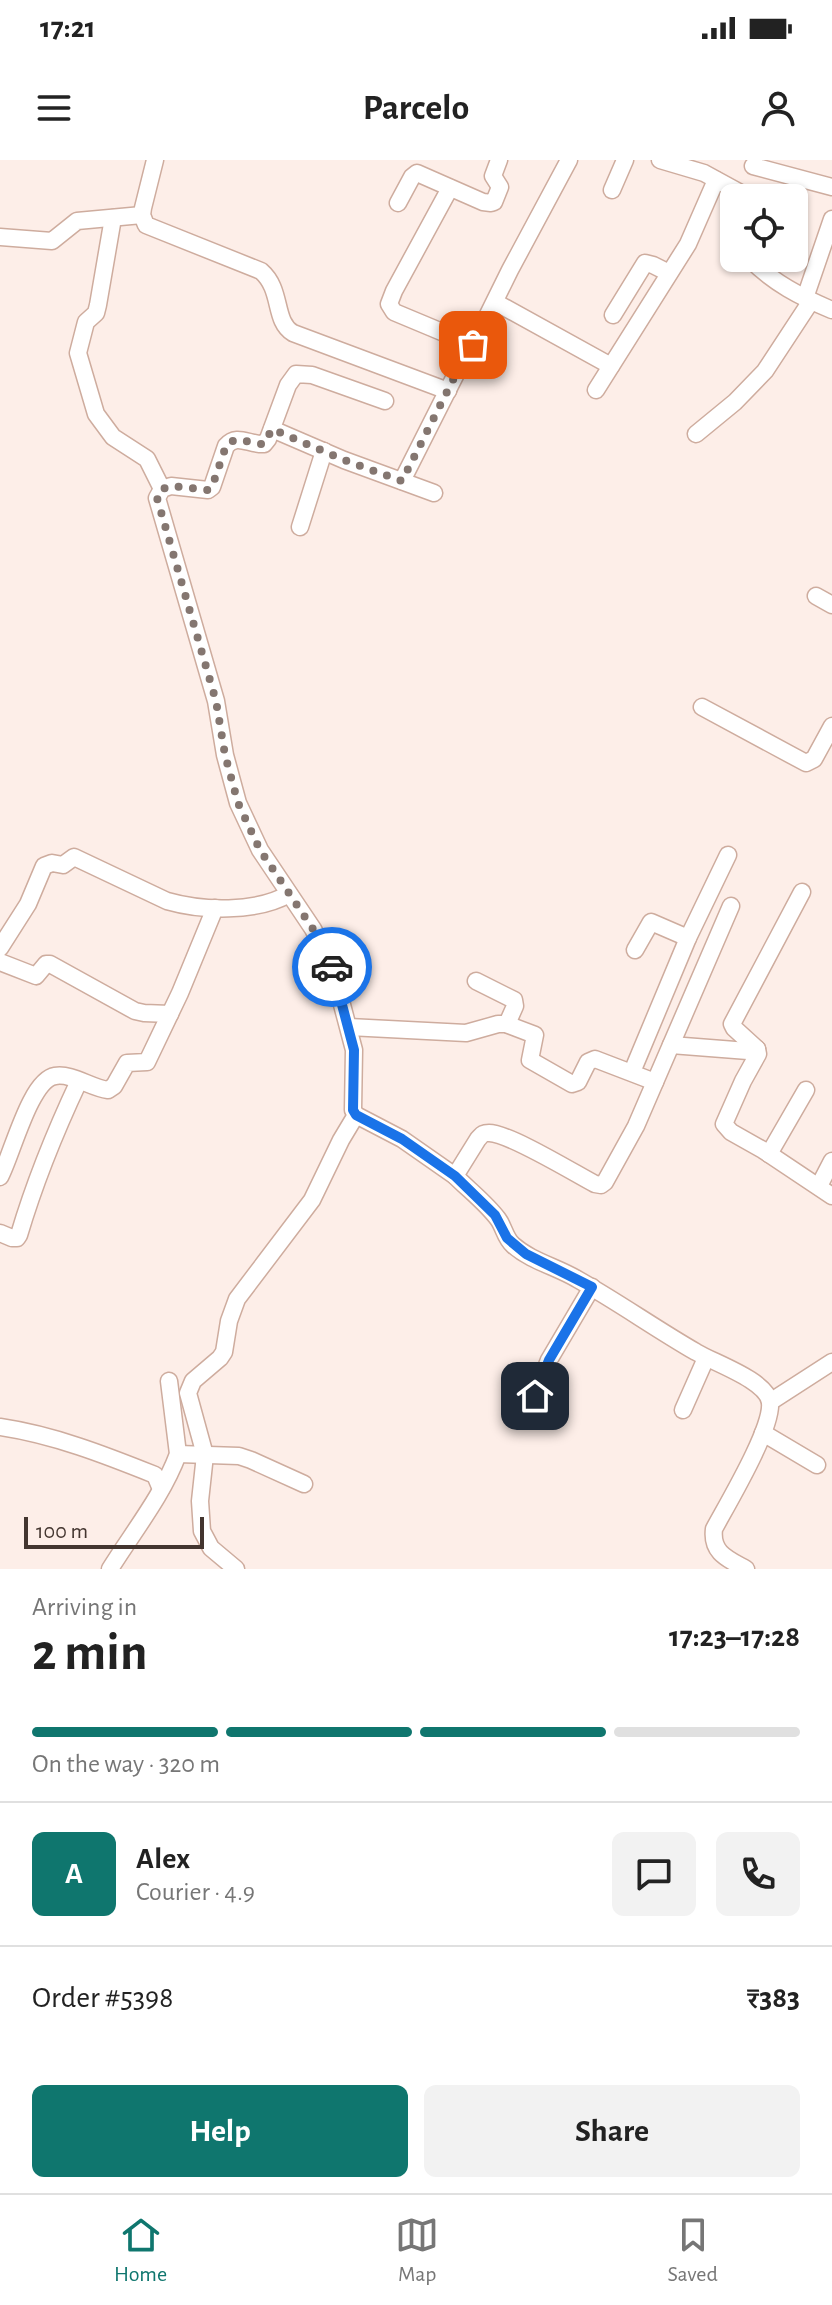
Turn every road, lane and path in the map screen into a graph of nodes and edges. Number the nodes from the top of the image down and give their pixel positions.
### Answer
1 (155, 160) edge
2 (499, 160) edge
3 (569, 160) edge
4 (625, 160) edge
5 (660, 160) edge
6 (751, 163) edge
7 (716, 180) junction
8 (723, 184) edge
9 (750, 184) edge
10 (832, 187) edge
11 (450, 188) junction
12 (612, 190) dead end
13 (398, 203) dead end
14 (142, 215) junction
15 (113, 218) junction
16 (832, 219) edge
17 (0, 237) edge
18 (763, 272) edge
19 (669, 273) junction
20 (808, 300) junction
21 (495, 302) junction
22 (832, 310) edge
23 (613, 315) dead end
24 (473, 345) junction
25 (611, 366) junction
26 (596, 390) dead end
27 (448, 391) junction
28 (385, 401) dead end
29 (272, 429) junction
30 (696, 434) dead end
31 (324, 451) junction
32 (402, 481) junction
33 (162, 489) junction
34 (434, 493) dead end
35 (300, 527) dead end
36 (816, 596) dead end
37 (832, 605) edge
38 (702, 707) dead end
39 (832, 726) edge
40 (728, 855) dead end
41 (802, 892) dead end
42 (289, 894) junction
43 (731, 906) dead end
44 (215, 908) junction
45 (688, 938) junction
46 (0, 948) edge
47 (635, 950) dead end
48 (0, 962) edge
49 (476, 981) dead end
50 (170, 1014) junction
51 (507, 1024) junction
52 (349, 1027) junction
53 (671, 1045) junction
54 (757, 1049) junction
55 (632, 1072) junction
56 (79, 1081) junction
57 (655, 1082) junction
58 (806, 1090) dead end
59 (356, 1115) junction
60 (769, 1154) junction
61 (832, 1161) edge
62 (455, 1176) junction
63 (0, 1177) edge
64 (825, 1191) edge
65 (0, 1233) edge
66 (592, 1287) junction
67 (706, 1358) junction
68 (832, 1362) edge
69 (169, 1381) dead end
70 (535, 1396) dead end
71 (770, 1402) junction
72 (683, 1410) dead end
73 (0, 1427) edge
74 (763, 1433) junction
75 (178, 1454) junction
76 (205, 1455) junction
77 (817, 1465) dead end
78 (304, 1484) dead end
79 (161, 1489) junction
80 (110, 1569) edge
81 (236, 1569) edge
82 (746, 1569) edge

1 - 14 street
2 - 11 street
3 - 21 street
4 - 12 street
5 - 7 street
6 - 9 street
6 - 10 street
7 - 8 street
7 - 19 street
11 - 13 street
11 - 24 street
14 - 15 street
14 - 27 street
15 - 17 street
15 - 33 street
16 - 20 street
18 - 20 street
19 - 23 street
19 - 25 street
20 - 22 street
20 - 30 street
21 - 24 street
21 - 25 street
24 - 27 street
25 - 26 street
27 - 32 street
28 - 29 street
29 - 31 street
29 - 33 street
31 - 32 street
31 - 35 street
32 - 34 street
33 - 42 street
36 - 37 street
38 - 39 street
40 - 45 street
41 - 54 street
42 - 44 street
42 - 52 street
43 - 53 street
44 - 46 street
44 - 50 street
45 - 47 street
45 - 55 street
48 - 50 street
49 - 51 street
50 - 56 street
51 - 52 street
51 - 55 street
52 - 59 street
53 - 54 street
53 - 57 street
54 - 60 street
55 - 57 street
56 - 63 street
56 - 65 street
57 - 62 street
58 - 60 street
59 - 62 street
59 - 76 street
60 - 64 street
61 - 64 street
62 - 66 street
66 - 67 street
66 - 70 street
67 - 71 street
67 - 72 street
68 - 71 street
69 - 75 street
71 - 74 street
73 - 79 street
74 - 77 street
74 - 82 street
75 - 76 street
75 - 79 street
76 - 78 street
76 - 81 street
79 - 80 street

